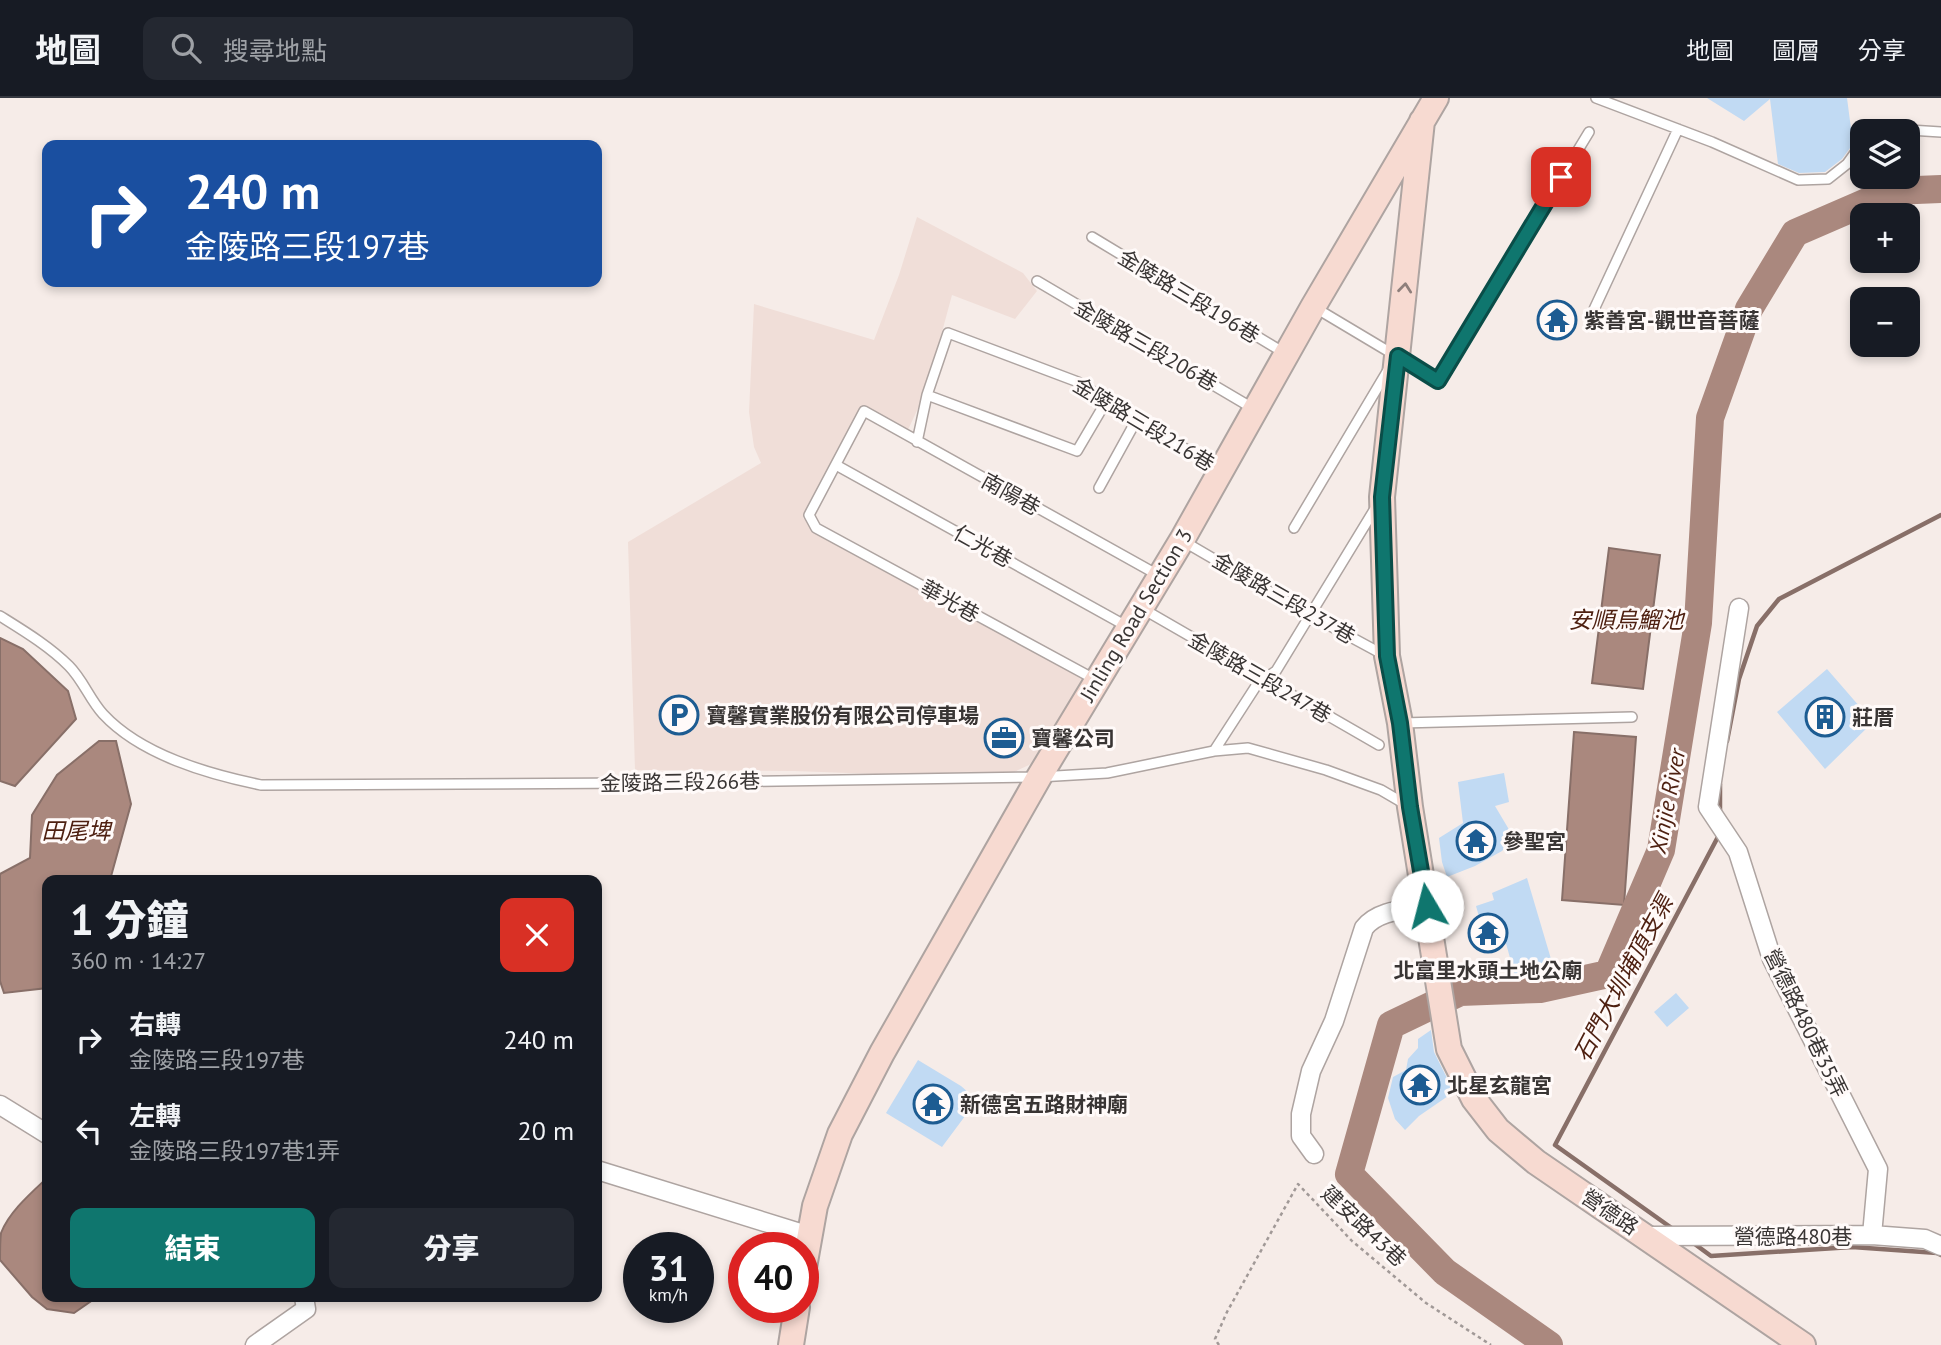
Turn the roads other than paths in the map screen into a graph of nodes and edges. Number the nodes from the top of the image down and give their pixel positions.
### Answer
1 (1596, 98) edge
2 (1428, 107) edge
3 (1678, 130) junction
4 (1920, 131) edge
5 (1589, 132) dead end
6 (1941, 132) edge
7 (1850, 160) edge
8 (1092, 237) dead end
9 (1037, 281) dead end
10 (1313, 307) junction
11 (1590, 318) dead end
12 (1287, 355) junction
13 (1397, 360) junction
14 (927, 395) junction
15 (1107, 400) junction
16 (1256, 410) junction
17 (1137, 419) junction
18 (917, 442) junction
19 (836, 465) junction
20 (1222, 471) junction
21 (1099, 488) dead end
22 (1382, 497) junction
23 (1294, 528) dead end
24 (1182, 540) junction
25 (1160, 576) junction
26 (1739, 608) dead end
27 (1310, 615) junction
28 (0, 616) edge
29 (1135, 618) junction
30 (1387, 656) junction
31 (1265, 679) junction
32 (1097, 681) junction
33 (1632, 716) dead end
34 (1400, 723) junction
35 (1379, 746) dead end
36 (1214, 751) junction
37 (1039, 777) junction
38 (1410, 807) junction
39 (1427, 906) junction
40 (0, 1105) edge
41 (42, 1131) edge
42 (1314, 1154) dead end
43 (602, 1172) edge
44 (797, 1232) edge
45 (811, 1232) edge
46 (1872, 1235) junction
47 (1644, 1236) junction
48 (1941, 1246) edge
49 (305, 1302) edge
50 (794, 1323) edge
51 (255, 1345) edge
52 (790, 1345) edge
53 (1804, 1345) edge

1 - 3 lane
2 - 10 street, Jinling Road Section 3
13 -> 2 street, 營德路
3 - 7 lane
3 - 11 lane
4 - 6 lane
5 - 13 lane
8 - 12 lane, 金陵路三段196巷
9 - 16 lane, 金陵路三段206巷
10 - 12 street, Jinling Road Section 3
10 - 13 lane
12 - 16 street, Jinling Road Section 3
13 - 22 street, 營德路
13 - 23 lane
14 - 15 lane
14 - 15 lane, 金陵路三段216巷
14 - 18 lane
15 - 17 lane, 金陵路三段216巷
16 - 20 street, Jinling Road Section 3
17 - 20 lane, 金陵路三段216巷
17 - 21 lane
18 - 19 lane, 南陽巷
18 - 25 lane, 南陽巷
19 - 29 lane, 仁光巷
19 - 32 lane, 華光巷
20 - 24 street, Jinling Road Section 3
22 - 27 lane
22 - 30 street, 營德路
24 - 25 street, Jinling Road Section 3
24 - 27 lane, 金陵路三段237巷
25 - 29 street, Jinling Road Section 3
26 - 46 street, 營德路480巷35弄
27 - 30 lane, 金陵路三段237巷
27 - 31 lane
28 - 37 lane, 金陵路三段266巷
29 - 31 lane, 金陵路三段247巷
29 - 32 street, Jinling Road Section 3
30 - 34 street, 營德路
31 - 35 lane, 金陵路三段247巷
31 - 36 lane
32 - 37 street, Jinling Road Section 3
33 - 34 lane
34 - 38 street, 營德路
36 - 37 lane, 金陵路三段266巷
36 - 38 lane, 金陵路三段266巷
37 - 45 street, Jinling Road Section 3
38 - 39 street, 營德路
39 - 42 street
39 - 47 street, 營德路
40 - 41 street
43 - 44 street
46 - 47 street, 營德路480巷
46 - 48 street, 營德路480巷
47 - 53 street, 營德路
49 - 51 street
50 - 52 street

